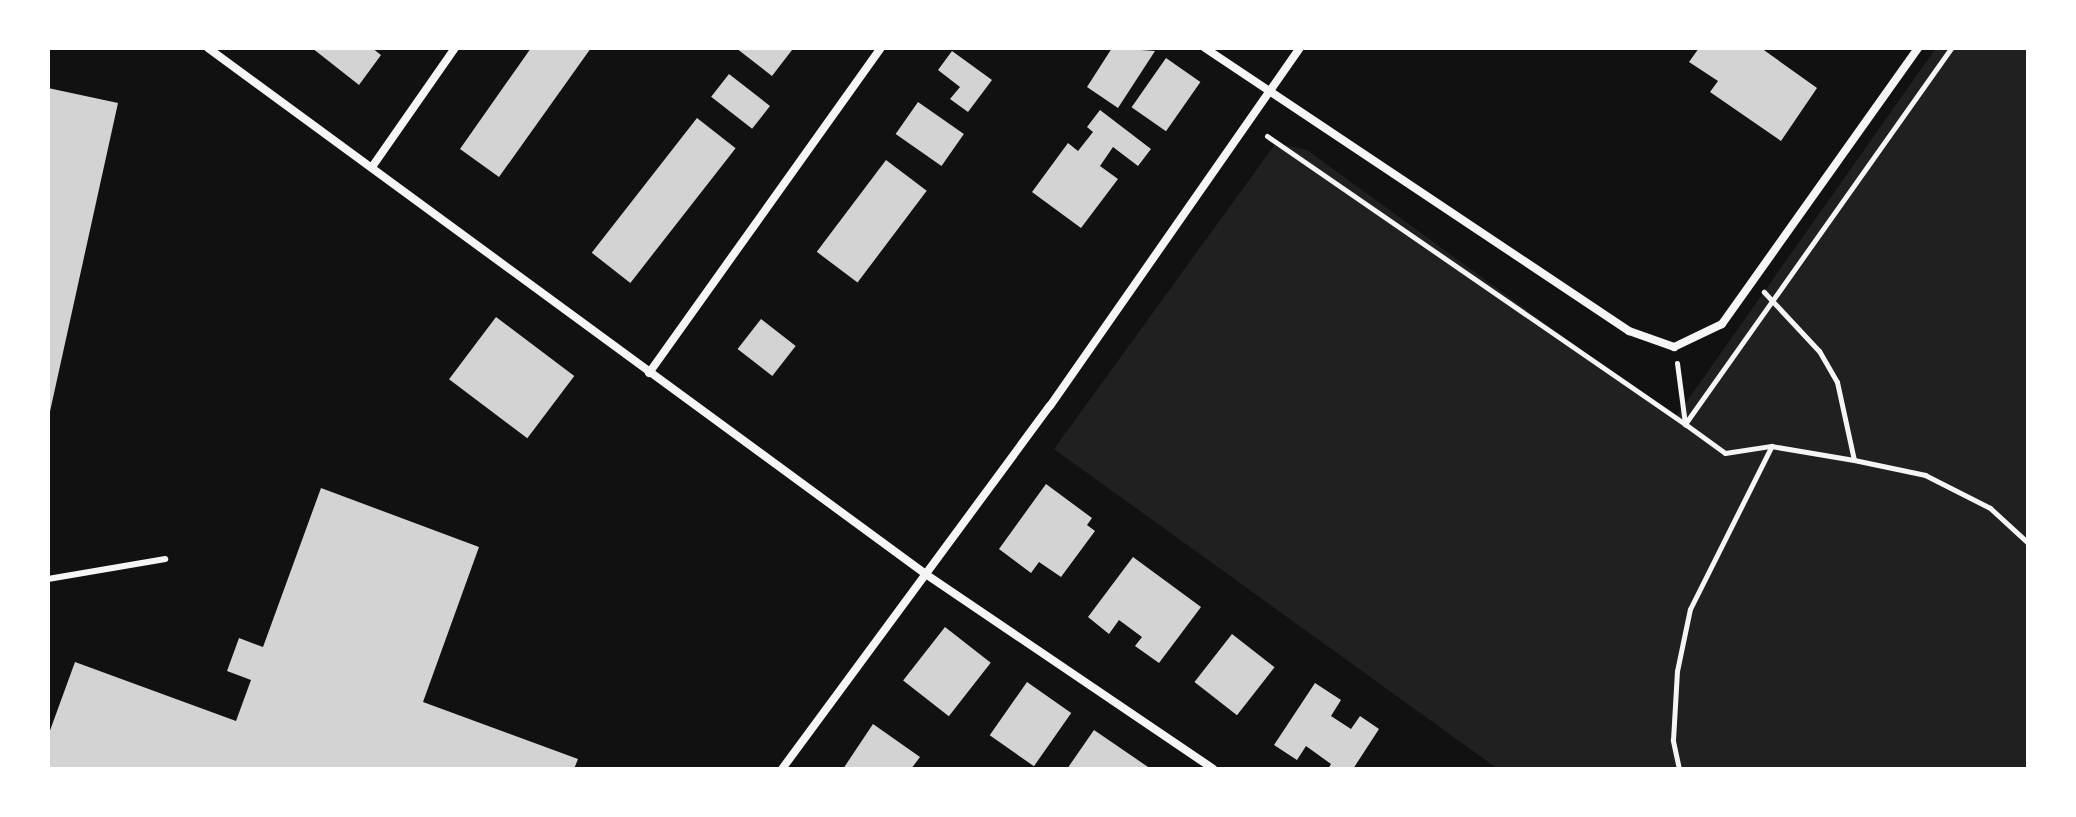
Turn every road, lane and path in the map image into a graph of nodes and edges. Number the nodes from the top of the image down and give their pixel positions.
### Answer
1 (208, 48) edge
2 (455, 48) edge
3 (881, 48) edge
4 (1205, 48) edge
5 (1300, 48) edge
6 (1918, 48) edge
7 (1951, 48) edge
8 (1268, 92) junction
9 (1267, 136) dead end
10 (372, 167) junction
11 (1753, 281) junction
12 (1773, 300) junction
13 (1674, 347) junction
14 (649, 373) junction
15 (1685, 424) junction
16 (1771, 446) junction
17 (1854, 460) junction
18 (2026, 539) edge
19 (165, 559) dead end
20 (927, 575) junction
21 (48, 579) edge
22 (782, 769) edge
23 (1214, 769) edge
24 (1679, 769) edge

1 - 10 street
2 - 10 street
3 - 14 street
4 - 8 street
5 - 8 street
6 - 11 street
7 - 12 path
8 - 13 street
8 - 20 street
9 - 15 path
10 - 14 street
11 - 12 path
11 - 13 street
12 - 15 path
12 - 17 path
13 - 15 path
14 - 20 street
15 - 16 path
16 - 17 path
16 - 24 path
17 - 18 path
19 - 21 lane
20 - 22 street
20 - 23 street

